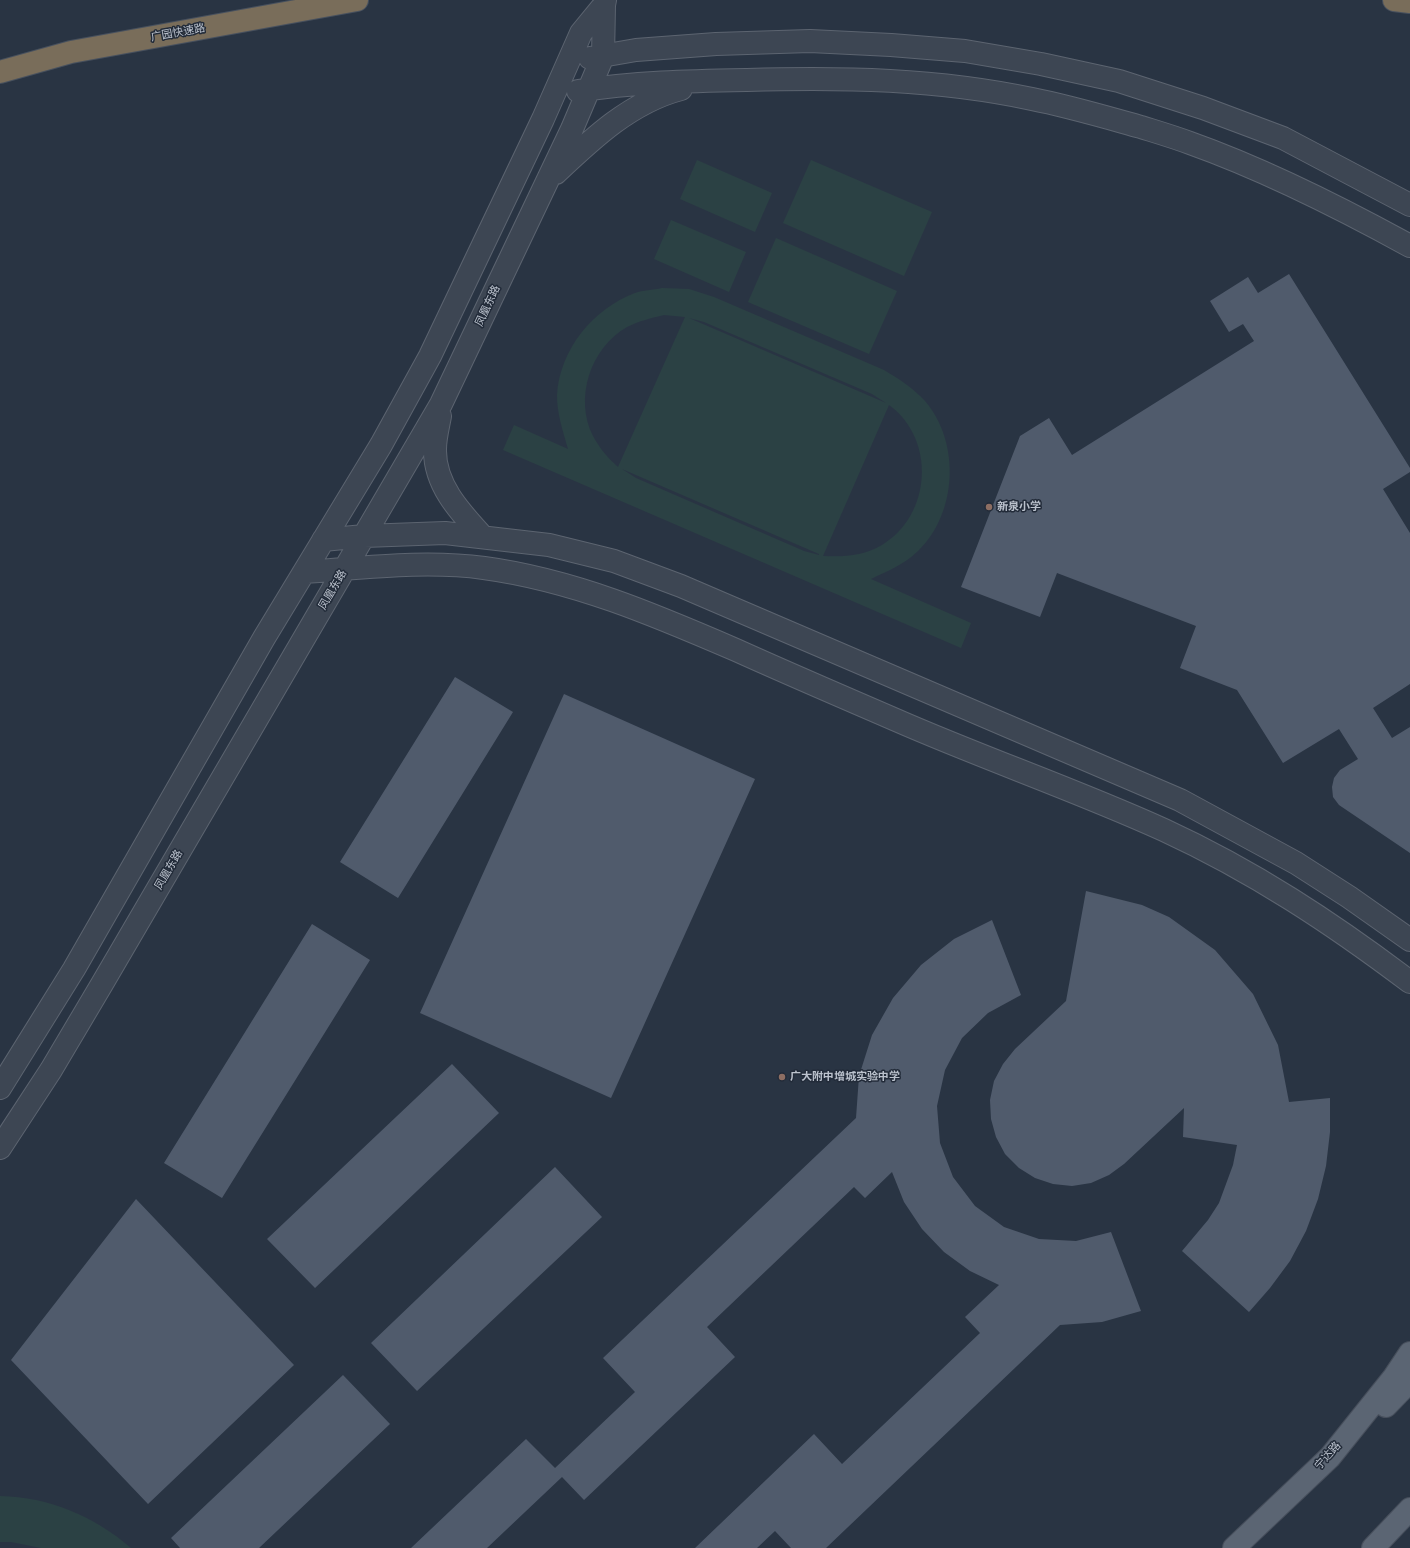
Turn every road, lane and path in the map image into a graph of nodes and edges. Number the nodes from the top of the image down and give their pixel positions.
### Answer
1 (358, 0) edge
2 (1394, 0) edge
3 (1410, 2) edge
4 (604, 3) edge
5 (603, 56) junction
6 (569, 61) junction
7 (0, 72) edge
8 (713, 81) junction
9 (590, 90) junction
10 (553, 96) junction
11 (546, 183) junction
12 (1410, 205) edge
13 (1410, 246) edge
14 (441, 404) junction
15 (364, 536) junction
16 (483, 537) junction
17 (323, 540) junction
18 (346, 569) junction
19 (304, 572) junction
20 (1410, 940) edge
21 (1410, 982) edge
22 (0, 1088) edge
23 (0, 1148) edge
24 (1410, 1353) edge
25 (1410, 1381) edge
26 (1330, 1457) junction
27 (1410, 1509) edge
28 (1234, 1548) edge
29 (1373, 1548) edge

1 - 7 highway, 广园快速路
2 - 3 highway
4 - 5 street, 凤凰东路
4 - 6 street, 凤凰东路
5 - 6 street
5 - 9 street, 凤凰东路
5 - 12 street
6 - 10 street, 凤凰东路
8 - 9 street
8 - 11 street
8 - 13 street
9 - 10 street
9 - 11 street, 凤凰东路
10 - 17 street, 凤凰东路
11 - 14 street, 凤凰东路
14 - 15 street, 凤凰东路
14 - 16 street
15 - 16 street
15 - 17 street
15 - 18 street, 凤凰东路
16 - 20 street
17 - 19 street, 凤凰东路
18 - 19 street
18 - 21 street
18 - 23 street, 凤凰东路
19 - 22 street, 凤凰东路
24 - 26 main road, 宁达路
25 - 26 main road
26 - 28 main road, 宁达路
27 - 29 main road

